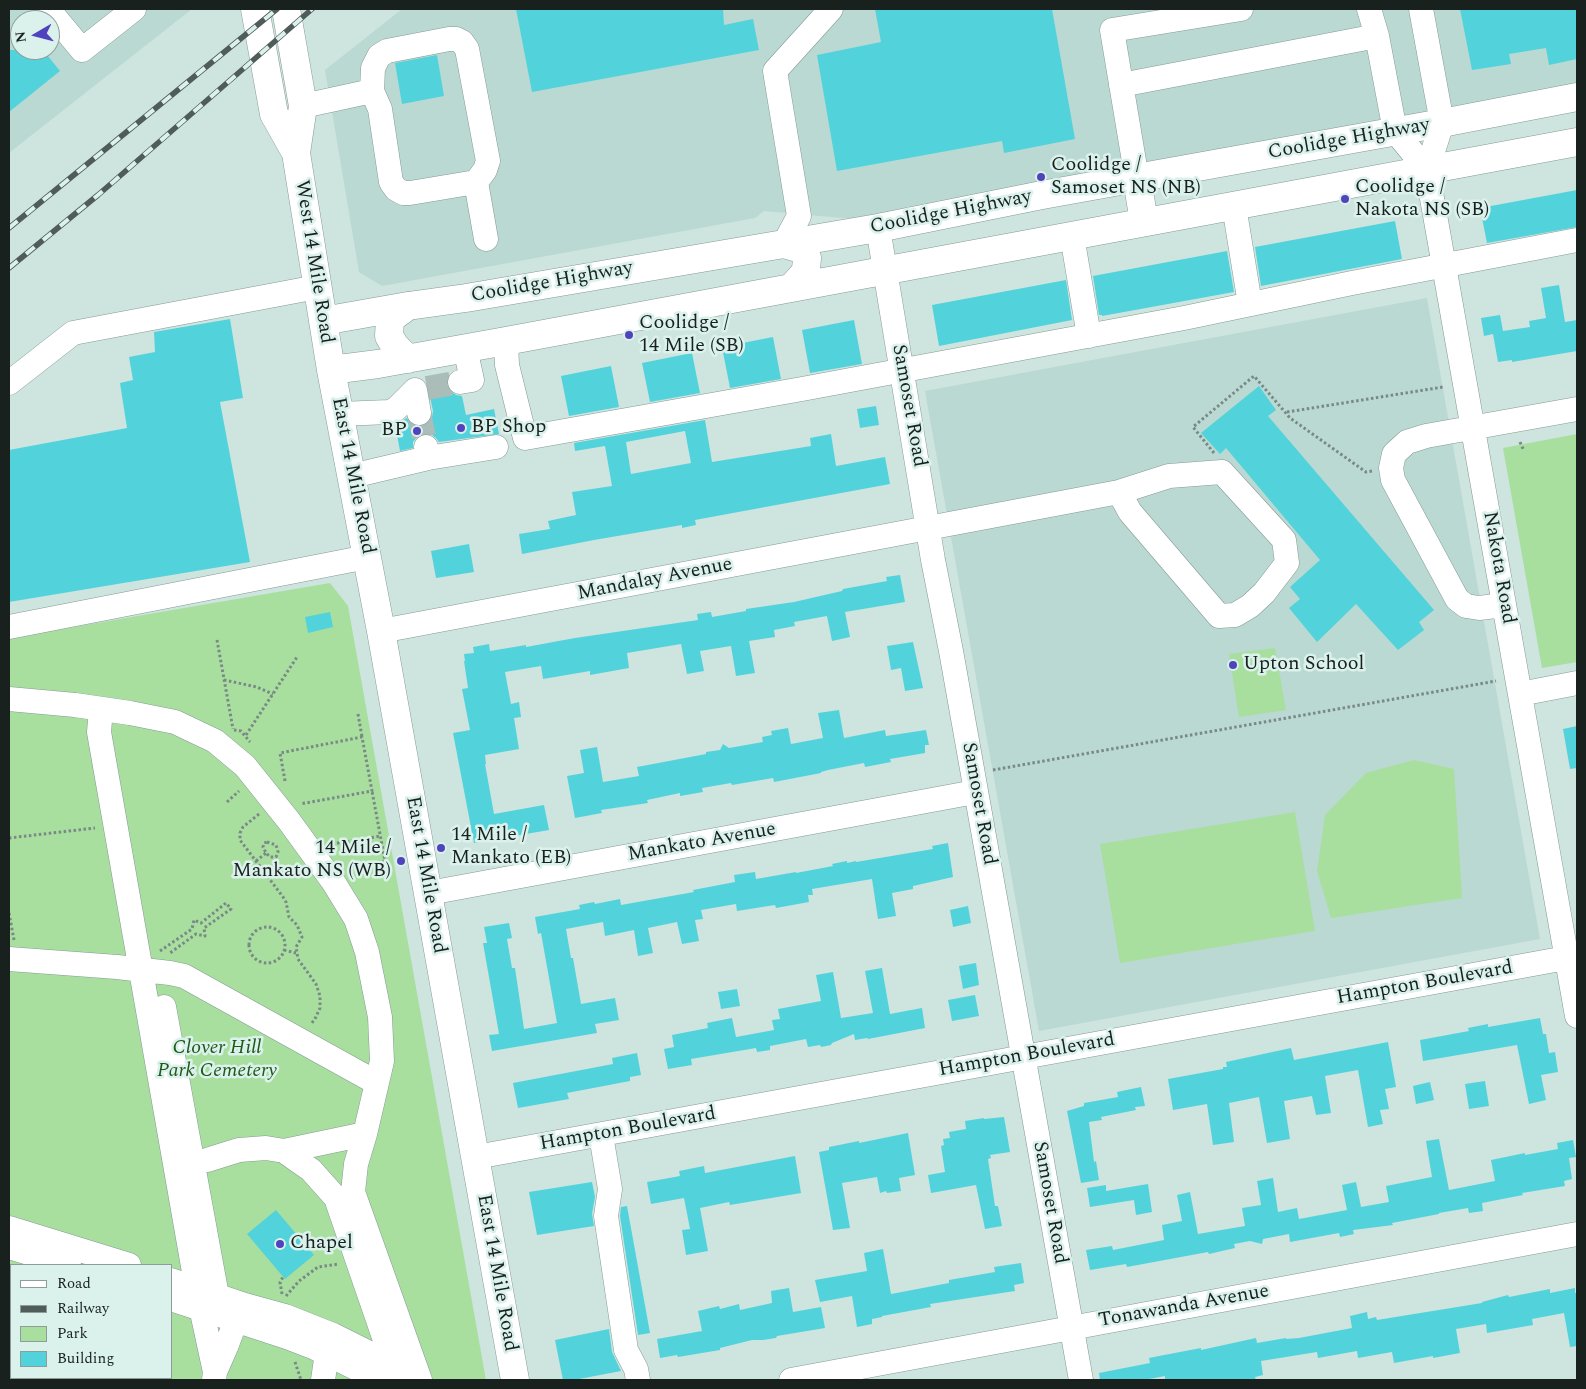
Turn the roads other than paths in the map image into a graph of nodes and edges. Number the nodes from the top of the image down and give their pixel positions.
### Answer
1 (134, 9) edge
2 (255, 9) edge
3 (286, 9) edge
4 (832, 9) edge
5 (1240, 9) edge
6 (1369, 9) edge
7 (1421, 9) edge
8 (60, 20) edge
9 (1377, 36) junction
10 (1121, 85) junction
11 (372, 91) junction
12 (1577, 97) edge
13 (303, 106) junction
14 (1442, 123) junction
15 (1395, 131) junction
16 (1577, 142) edge
17 (296, 153) junction
18 (1427, 170) junction
19 (1137, 179) junction
20 (476, 182) junction
21 (1234, 206) junction
22 (1144, 222) junction
23 (878, 228) junction
24 (1072, 236) junction
25 (486, 239) dead end
26 (1577, 240) edge
27 (784, 244) junction
28 (1444, 266) junction
29 (884, 270) junction
30 (317, 287) junction
31 (792, 287) junction
32 (1250, 304) junction
33 (408, 306) junction
34 (323, 321) junction
35 (1088, 336) junction
36 (506, 341) junction
37 (465, 348) junction
38 (408, 359) junction
39 (331, 370) junction
40 (902, 371) junction
41 (460, 382) dead end
42 (9, 383) edge
43 (421, 389) junction
44 (1577, 409) edge
45 (419, 413) tunnel mouth
46 (340, 414) junction
47 (1473, 428) junction
48 (496, 447) dead end
49 (352, 476) junction
50 (1119, 492) junction
51 (928, 529) junction
52 (367, 557) junction
53 (1504, 605) junction
54 (9, 627) edge
55 (381, 631) junction
56 (1577, 683) edge
57 (1520, 694) junction
58 (9, 699) edge
59 (101, 709) junction
60 (975, 792) junction
61 (429, 893) junction
62 (1572, 957) edge
63 (13, 960) edge
64 (152, 965) junction
65 (1577, 1016) edge
66 (1022, 1056) junction
67 (377, 1083) junction
68 (365, 1134) junction
69 (601, 1135) junction
70 (284, 1151) junction
71 (476, 1157) junction
72 (184, 1164) junction
73 (344, 1195) junction
74 (9, 1228) edge
75 (1577, 1234) edge
76 (9, 1246) edge
77 (66, 1264) edge
78 (126, 1264) edge
79 (172, 1280) edge
80 (172, 1299) edge
81 (217, 1303) junction
82 (1072, 1328) junction
83 (330, 1344) junction
84 (214, 1376) edge
85 (394, 1376) edge
86 (323, 1380) edge
87 (420, 1380) edge
88 (515, 1380) edge
89 (638, 1380) edge
90 (791, 1380) edge
91 (1081, 1380) edge

1 - 8 street
2 - 17 main road, West 14 Mile Road
3 - 13 main road, West 14 Mile Road
4 - 27 street
5 - 10 street
6 - 9 street
7 - 14 street
9 - 10 street
9 - 15 street
10 - 19 street
11 - 13 street
11 - 20 street
11 - 20 street
12 - 14 main road, Coolidge Highway
13 - 17 main road, West 14 Mile Road
14 - 15 main road, Coolidge Highway
14 - 18 street
15 - 18 street, Nakota Road
15 - 19 main road, Coolidge Highway
16 - 18 main road
17 - 30 main road, West 14 Mile Road
18 - 21 main road
18 - 28 street, Nakota Road
19 - 22 main road
19 - 23 main road, Coolidge Highway
20 - 25 street
21 - 22 main road
21 - 32 street
22 - 24 main road
23 - 27 main road, Coolidge Highway
23 - 29 street, Samoset Road
24 - 29 main road
24 - 35 street
26 - 28 street
27 - 31 main road
27 - 33 main road, Coolidge Highway
28 - 32 street
28 - 47 street, Nakota Road
29 - 31 main road
29 - 40 street, Samoset Road
30 - 34 main road, West 14 Mile Road
30 - 42 street
31 - 36 main road
32 - 35 street
33 - 34 main road, Coolidge Highway
33 - 38 main road
34 - 39 main road, West 14 Mile Road
35 - 40 street
36 - 37 main road
36 - 40 street
37 - 38 main road
37 - 41 street
38 - 39 main road
38 - 43 street
39 - 46 main road, East 14 Mile Road
40 - 51 street, Samoset Road
43 - 45 street
43 - 46 street
44 - 47 street
46 - 49 main road, East 14 Mile Road
47 - 53 street, Nakota Road
47 - 53 street
48 - 49 street
49 - 52 main road, East 14 Mile Road
50 - 50 street, Mandalay Avenue
50 - 51 street, Mandalay Avenue
51 - 55 street, Mandalay Avenue
51 - 60 street, Samoset Road
52 - 54 street
52 - 55 main road, East 14 Mile Road
53 - 57 street, Nakota Road
55 - 61 main road, East 14 Mile Road
56 - 57 street
57 - 62 street, Nakota Road
58 - 59 street
59 - 64 street
59 - 64 street
59 - 67 street
60 - 61 street, Mankato Avenue
60 - 66 street, Samoset Road
61 - 71 main road, East 14 Mile Road
62 - 65 street, Nakota Road
62 - 66 street, Hampton Boulevard
63 - 64 street
64 - 67 street
64 - 72 street
66 - 69 street, Hampton Boulevard
66 - 82 street, Samoset Road
67 - 68 street
68 - 70 street
68 - 73 street
69 - 71 street, Hampton Boulevard
69 - 89 street
70 - 72 street
70 - 73 street
71 - 88 main road, East 14 Mile Road
72 - 81 street
73 - 85 street
73 - 87 street
74 - 78 street
75 - 82 street, Tonawanda Avenue
76 - 77 street
79 - 81 street
80 - 81 street
81 - 83 street
81 - 84 street
81 - 84 street
82 - 90 street, Tonawanda Avenue
82 - 91 street, Samoset Road
83 - 85 street
83 - 86 street

